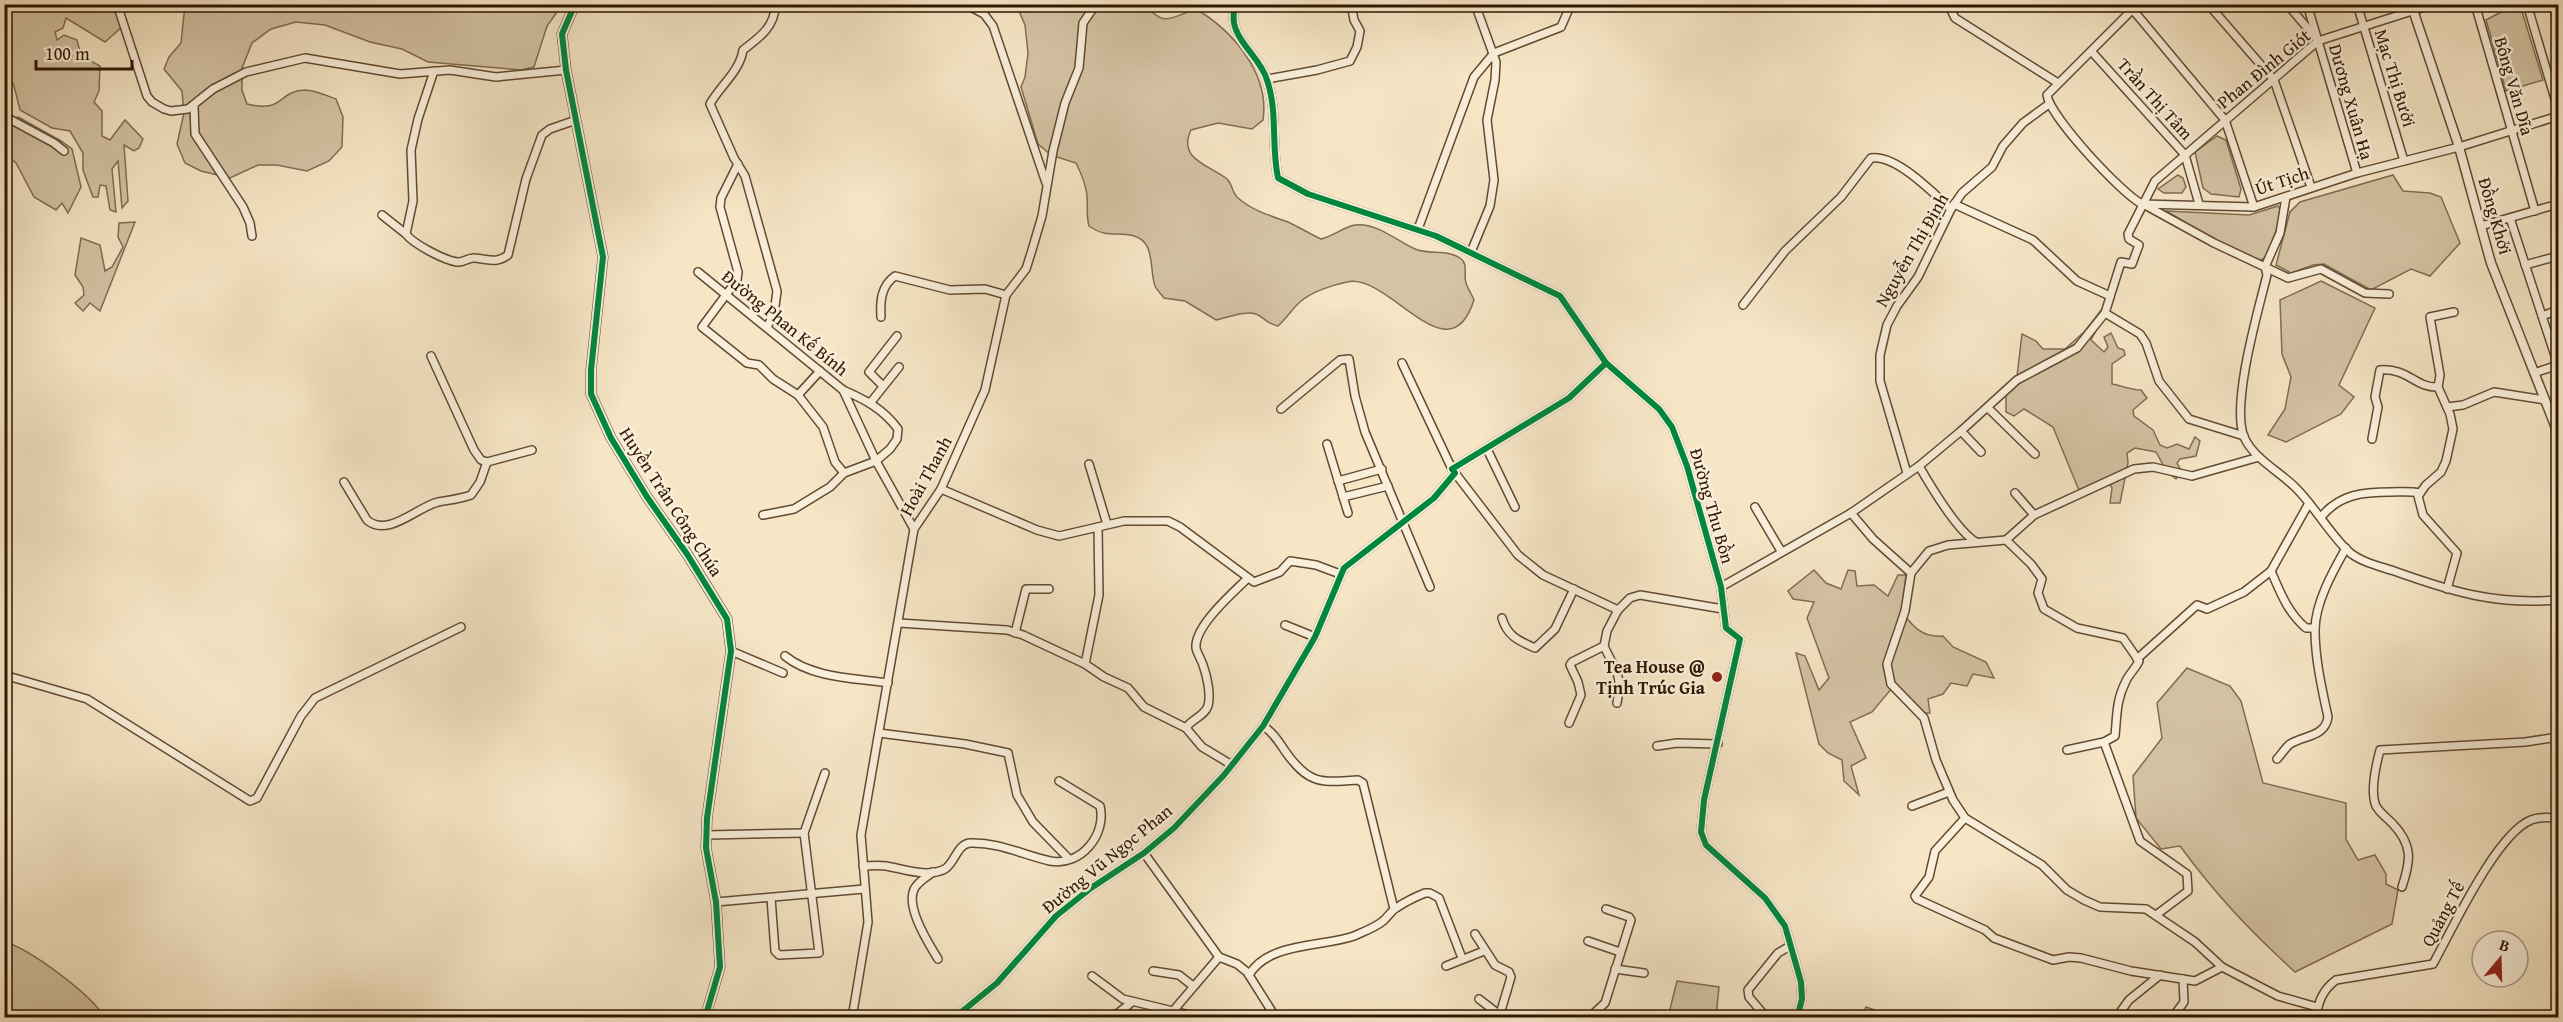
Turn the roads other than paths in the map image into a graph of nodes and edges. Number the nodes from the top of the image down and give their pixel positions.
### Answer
1 (117, 4) edge
2 (575, 4) edge
3 (775, 4) edge
4 (966, 4) edge
5 (1096, 4) edge
6 (1234, 4) edge
7 (1351, 4) edge
8 (1468, 4) edge
9 (1475, 4) edge
10 (1571, 4) edge
11 (1948, 4) edge
12 (2208, 4) edge
13 (2287, 4) edge
14 (2307, 4) edge
15 (2357, 4) edge
16 (2434, 4) edge
17 (2475, 4) edge
18 (2527, 4) edge
19 (2553, 4) edge
20 (2136, 7) edge
21 (2412, 8) edge
22 (1479, 13) junction
23 (2559, 25) edge
24 (2363, 27) junction
25 (2318, 41) junction
26 (2092, 52) junction
27 (1494, 53) junction
28 (566, 70) junction
29 (434, 71) junction
30 (1267, 80) junction
31 (2274, 80) junction
32 (2058, 83) junction
33 (2049, 104) junction
34 (194, 106) junction
35 (2559, 109) edge
36 (4, 116) edge
37 (2559, 116) edge
38 (576, 120) junction
39 (2225, 120) junction
40 (2512, 130) junction
41 (2459, 147) junction
42 (64, 151) dead end
43 (2185, 155) junction
44 (2404, 161) junction
45 (738, 164) junction
46 (2356, 173) junction
47 (1047, 184) junction
48 (2311, 187) junction
49 (2286, 197) junction
50 (2142, 204) junction
51 (2199, 204) junction
52 (2559, 204) edge
53 (1953, 206) junction
54 (2254, 207) junction
55 (2535, 211) junction
56 (382, 215) dead end
57 (2510, 218) junction
58 (2481, 226) junction
59 (1418, 229) junction
60 (406, 234) junction
61 (252, 236) dead end
62 (1471, 252) junction
63 (2559, 256) edge
64 (2525, 266) junction
65 (2265, 267) junction
66 (698, 272) dead end
67 (727, 294) junction
68 (2389, 294) dead end
69 (1006, 295) junction
70 (2110, 296) junction
71 (1743, 306) dead end
72 (2559, 310) edge
73 (2454, 312) dead end
74 (2105, 313) junction
75 (2542, 316) junction
76 (881, 317) dead end
77 (766, 327) junction
78 (897, 336) dead end
79 (431, 356) dead end
80 (1402, 363) dead end
81 (1606, 363) junction
82 (2558, 365) edge
83 (899, 367) dead end
84 (820, 371) junction
85 (2534, 373) junction
86 (883, 386) junction
87 (2438, 387) junction
88 (843, 390) junction
89 (798, 395) junction
90 (2545, 400) junction
91 (871, 402) junction
92 (2446, 407) junction
93 (1988, 408) junction
94 (1281, 410) dead end
95 (1961, 431) junction
96 (2559, 433) edge
97 (2244, 436) junction
98 (2372, 439) dead end
99 (1327, 444) dead end
100 (1487, 449) junction
101 (532, 450) dead end
102 (1981, 452) dead end
103 (2035, 454) dead end
104 (2259, 457) junction
105 (876, 461) junction
106 (487, 462) junction
107 (1089, 464) dead end
108 (1919, 466) junction
109 (1382, 469) junction
110 (1454, 471) junction
111 (844, 473) junction
112 (1907, 473) junction
113 (1338, 481) junction
114 (344, 482) dead end
115 (1388, 486) junction
116 (941, 489) junction
117 (2015, 493) dead end
118 (2420, 493) junction
119 (1343, 497) junction
120 (2309, 503) junction
121 (1515, 507) dead end
122 (1755, 507) dead end
123 (1348, 513) dead end
124 (1851, 513) junction
125 (763, 515) dead end
126 (2034, 515) junction
127 (2321, 517) junction
128 (1403, 523) junction
129 (1107, 524) junction
130 (1098, 527) junction
131 (914, 529) junction
132 (2006, 540) junction
133 (1976, 543) junction
134 (2346, 548) junction
135 (1781, 551) junction
136 (2271, 571) junction
137 (1911, 573) junction
138 (1340, 574) junction
139 (1248, 578) junction
140 (1430, 587) dead end
141 (1720, 587) junction
142 (1049, 589) dead end
143 (1574, 589) junction
144 (2447, 589) junction
145 (2559, 600) edge
146 (1723, 609) junction
147 (1618, 610) junction
148 (1502, 618) dead end
149 (899, 623) junction
150 (1285, 626) dead end
151 (461, 627) dead end
152 (2314, 628) junction
153 (1015, 633) junction
154 (1315, 637) junction
155 (1604, 646) junction
156 (731, 651) junction
157 (785, 656) dead end
158 (2137, 659) junction
159 (1085, 664) junction
160 (783, 673) dead end
161 (4, 675) edge
162 (888, 683) junction
163 (1617, 703) dead end
164 (1569, 723) dead end
165 (1263, 726) junction
166 (1186, 728) junction
167 (879, 733) junction
168 (2559, 737) edge
169 (2104, 742) junction
170 (1718, 744) junction
171 (1657, 746) dead end
172 (2067, 750) dead end
173 (2277, 759) dead end
174 (1232, 765) junction
175 (825, 773) dead end
176 (1059, 781) dead end
177 (1948, 792) junction
178 (1912, 806) dead end
179 (1965, 818) junction
180 (2559, 818) edge
181 (804, 833) junction
182 (707, 835) junction
183 (1143, 853) junction
184 (1069, 859) junction
185 (863, 866) junction
186 (933, 872) junction
187 (2402, 887) dead end
188 (864, 889) junction
189 (812, 893) junction
190 (771, 898) junction
191 (716, 902) junction
192 (1394, 909) junction
193 (1606, 909) dead end
194 (2156, 915) junction
195 (1475, 934) dead end
196 (1588, 941) dead end
197 (1790, 946) junction
198 (1485, 951) junction
199 (1620, 952) junction
200 (1219, 957) junction
201 (1462, 958) junction
202 (938, 959) dead end
203 (1446, 966) dead end
204 (2222, 967) junction
205 (1615, 969) junction
206 (1153, 971) dead end
207 (1644, 973) dead end
208 (1248, 975) junction
209 (2160, 975) junction
210 (1092, 976) dead end
211 (2184, 979) junction
212 (1193, 986) junction
213 (1479, 999) dead end
214 (1132, 1002) junction
215 (2317, 1007) junction
216 (1173, 1011) junction
217 (1501, 1016) edge
218 (1765, 1016) edge
219 (2120, 1016) edge
220 (705, 1017) edge
221 (852, 1017) edge
222 (954, 1017) edge
223 (1112, 1017) edge
224 (1203, 1017) edge
225 (1276, 1017) edge
226 (1589, 1017) edge
227 (1797, 1017) edge
228 (2172, 1017) edge
229 (2317, 1017) edge

1 - 34 street
2 - 28 street, Huyền Trân Công Chúa
3 - 45 street
4 - 47 street
5 - 47 street, Hoài Thanh
6 - 30 street
7 - 30 street
8 - 22 street
9 - 22 street
10 - 27 street
11 - 32 street
12 - 31 street
13 - 25 street
14 - 25 street, Dương Xuân Hạ
15 - 24 street, Mạc Thị Bưởi
16 - 21 street, Phan Đình Giót
17 - 40 street, Bông Văn Dĩa
18 - 35 street
19 - 23 street
20 - 26 street
20 - 39 street
21 - 24 street, Phan Đình Giót
21 - 41 street, Đồng Khởi
22 - 27 street
24 - 25 street, Phan Đình Giót
24 - 44 street, Mạc Thị Bưởi
25 - 31 street, Phan Đình Giót
25 - 46 street, Dương Xuân Hạ
26 - 32 street
26 - 43 street, Trần Thị Tâm
27 - 59 street
27 - 62 street
28 - 29 street
28 - 38 street, Huyền Trân Công Chúa
29 - 34 street
29 - 60 street
30 - 59 street, Đường Thu Bồn
31 - 39 street, Phan Đình Giót
31 - 48 street
32 - 33 street
33 - 50 street
33 - 53 street, Nguyễn Thị Định
34 - 61 street
36 - 42 street
37 - 40 street, Út Tịch
38 - 60 street
38 - 156 street, Huyền Trân Công Chúa
39 - 43 street, Phan Đình Giót
39 - 54 street
40 - 41 street, Út Tịch
40 - 55 street, Bông Văn Dĩa
41 - 44 street, Út Tịch
41 - 58 street, Đồng Khởi
43 - 50 street, Phan Đình Giót
43 - 51 street, Trần Thị Tâm
44 - 46 street, Út Tịch
45 - 67 street
45 - 77 street
46 - 48 street, Út Tịch
47 - 69 street, Hoài Thanh
48 - 49 street, Út Tịch
49 - 54 street, Út Tịch
49 - 65 street
50 - 51 street, Út Tịch
50 - 65 street
50 - 70 street, Phan Đình Giót
51 - 54 street, Út Tịch
52 - 55 street
53 - 70 street
53 - 71 street
53 - 112 street, Nguyễn Thị Định
55 - 57 street
56 - 60 street
57 - 58 street
57 - 64 street
58 - 85 street, Đồng Khởi
59 - 62 street, Đường Thu Bồn
62 - 81 street, Đường Thu Bồn
63 - 64 street
64 - 75 street
65 - 68 street
65 - 97 street
66 - 67 street, Đường Phan Kế Bính
67 - 77 street, Đường Phan Kế Bính
67 - 89 street
69 - 76 street
69 - 116 street, Hoài Thanh
70 - 74 street
72 - 75 street
73 - 87 street
74 - 93 street
74 - 97 street
75 - 82 street
77 - 84 street, Đường Phan Kế Bính
78 - 86 street
79 - 106 street
80 - 110 street
81 - 100 street, Đường Vũ Ngọc Phan
81 - 141 street, Đường Thu Bồn
82 - 85 street
83 - 86 street
84 - 88 street, Đường Phan Kế Bính
84 - 89 street
85 - 90 street, Đồng Khởi
86 - 91 street
87 - 92 street
87 - 98 street
88 - 91 street
88 - 105 street, Đường Phan Kế Bính
89 - 111 street
90 - 92 street
90 - 96 street, Đồng Khởi
91 - 105 street
92 - 118 street
93 - 95 street
93 - 103 street
94 - 109 street
95 - 102 street
95 - 108 street
97 - 104 street
99 - 113 street
100 - 110 street, Đường Vũ Ngọc Phan
100 - 121 street
101 - 106 street
104 - 120 street
104 - 126 street
105 - 111 street
105 - 131 street, Đường Phan Kế Bính
106 - 114 street
107 - 129 street
108 - 112 street
108 - 133 street
109 - 113 street
109 - 115 street
110 - 128 street, Đường Vũ Ngọc Phan
110 - 143 street
111 - 125 street
112 - 124 street
113 - 119 street
115 - 119 street
115 - 128 street
116 - 130 street
116 - 131 street, Hoài Thanh
117 - 126 street
118 - 127 street
118 - 144 street
119 - 123 street
120 - 127 street
120 - 136 street
122 - 135 street
124 - 135 street
124 - 137 street
126 - 132 street
127 - 134 street
128 - 138 street, Đường Vũ Ngọc Phan
128 - 140 street
129 - 130 street
129 - 139 street
130 - 159 street
131 - 149 street, Hoài Thanh
132 - 133 street
132 - 158 street
133 - 137 street
134 - 144 street
134 - 152 street
135 - 141 street
136 - 152 street
136 - 158 street
137 - 177 street
138 - 139 street
138 - 154 street, Đường Vũ Ngọc Phan
139 - 166 street
141 - 146 street, Đường Thu Bồn
142 - 153 street
143 - 147 street
143 - 148 street
144 - 145 street
146 - 147 street
146 - 170 street, Đường Thu Bồn
147 - 155 street
149 - 153 street
149 - 162 street, Hoài Thanh
150 - 154 street
151 - 161 street
152 - 173 street
153 - 159 street
154 - 165 street, Đường Vũ Ngọc Phan
155 - 163 street
155 - 164 street
156 - 160 street
156 - 182 street, Huyền Trân Công Chúa
157 - 162 street
158 - 169 street
159 - 166 street
162 - 167 street, Hoài Thanh
165 - 174 street, Đường Vũ Ngọc Phan
165 - 192 street
166 - 174 street
167 - 184 street
167 - 185 street, Hoài Thanh
168 - 187 street
169 - 172 street
169 - 194 street
170 - 171 street
170 - 197 street, Đường Thu Bồn
174 - 183 street, Đường Vũ Ngọc Phan
175 - 181 street
176 - 184 street
177 - 178 street
177 - 179 street
179 - 194 street
179 - 209 street
180 - 215 street, Quảng Tế
181 - 182 street
181 - 189 street
182 - 191 street, Huyền Trân Công Chúa
183 - 200 street
183 - 222 street, Đường Vũ Ngọc Phan
184 - 186 street
185 - 186 street
185 - 188 street, Hoài Thanh
186 - 202 street
188 - 189 street
188 - 221 street, Hoài Thanh
189 - 190 street
189 - 190 street
190 - 191 street
191 - 220 street, Huyền Trân Công Chúa
192 - 201 street
192 - 208 street
193 - 199 street
194 - 204 street
195 - 198 street
196 - 199 street
197 - 218 street
197 - 227 street, Đường Thu Bồn
198 - 201 street
198 - 217 street
199 - 205 street
200 - 208 street
200 - 212 street
201 - 203 street
204 - 211 street
204 - 215 street
205 - 207 street
205 - 226 street
206 - 212 street
208 - 225 street
209 - 211 street
209 - 219 street
210 - 214 street
211 - 228 street
212 - 216 street
213 - 217 street
214 - 216 street
214 - 223 street
215 - 229 street
216 - 224 street

